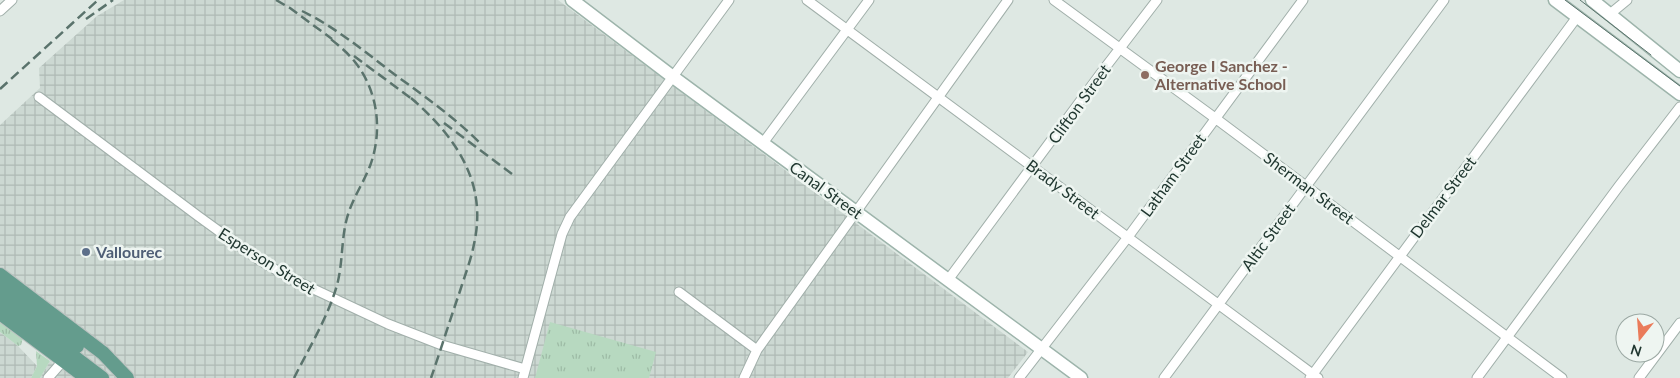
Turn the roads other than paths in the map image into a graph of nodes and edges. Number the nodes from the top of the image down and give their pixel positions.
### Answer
1 (12, 0) edge
2 (572, 0) edge
3 (729, 0) edge
4 (807, 0) edge
5 (869, 0) edge
6 (1008, 0) edge
7 (1054, 0) edge
8 (1157, 0) edge
9 (1303, 0) edge
10 (1444, 0) edge
11 (1555, 0) edge
12 (1592, 0) edge
13 (1627, 0) edge
14 (0, 10) edge
15 (1610, 14) junction
16 (1577, 16) junction
17 (847, 29) junction
18 (1121, 48) junction
19 (1680, 71) edge
20 (673, 77) junction
21 (1680, 94) edge
22 (938, 96) junction
23 (39, 97) dead end
24 (1680, 107) edge
25 (1215, 118) junction
26 (763, 143) junction
27 (1032, 166) junction
28 (1306, 186) junction
29 (857, 212) junction
30 (1128, 237) junction
31 (1399, 255) junction
32 (0, 275) edge
33 (948, 280) junction
34 (0, 289) edge
35 (679, 292) dead end
36 (0, 301) edge
37 (1219, 304) junction
38 (0, 314) edge
39 (1680, 323) edge
40 (1508, 337) junction
41 (1042, 349) junction
42 (757, 350) junction
43 (63, 361) junction
44 (524, 374) edge
45 (1313, 377) edge
46 (48, 378) edge
47 (88, 378) edge
48 (102, 378) edge
49 (123, 378) edge
50 (127, 378) edge
51 (744, 378) edge
52 (1019, 378) edge
53 (1081, 378) edge
54 (1164, 378) edge
55 (1477, 378) edge
56 (1562, 378) edge
57 (1639, 378) edge

1 - 14 street
2 - 20 street, Canal Street
3 - 20 street
4 - 17 street, Brady Street
5 - 17 street
6 - 22 street
7 - 18 street, Sherman Street
8 - 18 street, Clifton Street
9 - 25 street, Latham Street
10 - 28 street, Altic Street
11 - 16 street
12 - 15 street
13 - 15 street
15 - 19 street
16 - 21 street
16 - 31 street, Delmar Street
17 - 22 street, Brady Street
17 - 26 street
18 - 25 street, Sherman Street
18 - 27 street, Clifton Street
20 - 26 street, Canal Street
20 - 44 street
22 - 27 street, Brady Street
22 - 29 street
23 - 44 street, Esperson Street
24 - 40 street
25 - 28 street, Sherman Street
25 - 30 street, Latham Street
26 - 29 street, Canal Street
27 - 30 street, Brady Street
27 - 33 street, Clifton Street
28 - 31 street, Sherman Street
28 - 37 street, Altic Street
29 - 33 street, Canal Street
29 - 42 street
30 - 37 street, Brady Street
30 - 41 street, Latham Street
31 - 40 street, Sherman Street
31 - 45 street, Delmar Street
32 - 50 main road
33 - 41 street, Canal Street
34 - 49 main road
35 - 42 street
36 - 48 main road
37 - 45 street, Brady Street
37 - 54 street, Altic Street
38 - 43 main road
39 - 57 street
40 - 55 street
40 - 56 street, Sherman Street
41 - 52 street, Latham Street
41 - 53 street, Canal Street
42 - 51 street
43 - 46 street
43 - 47 main road

